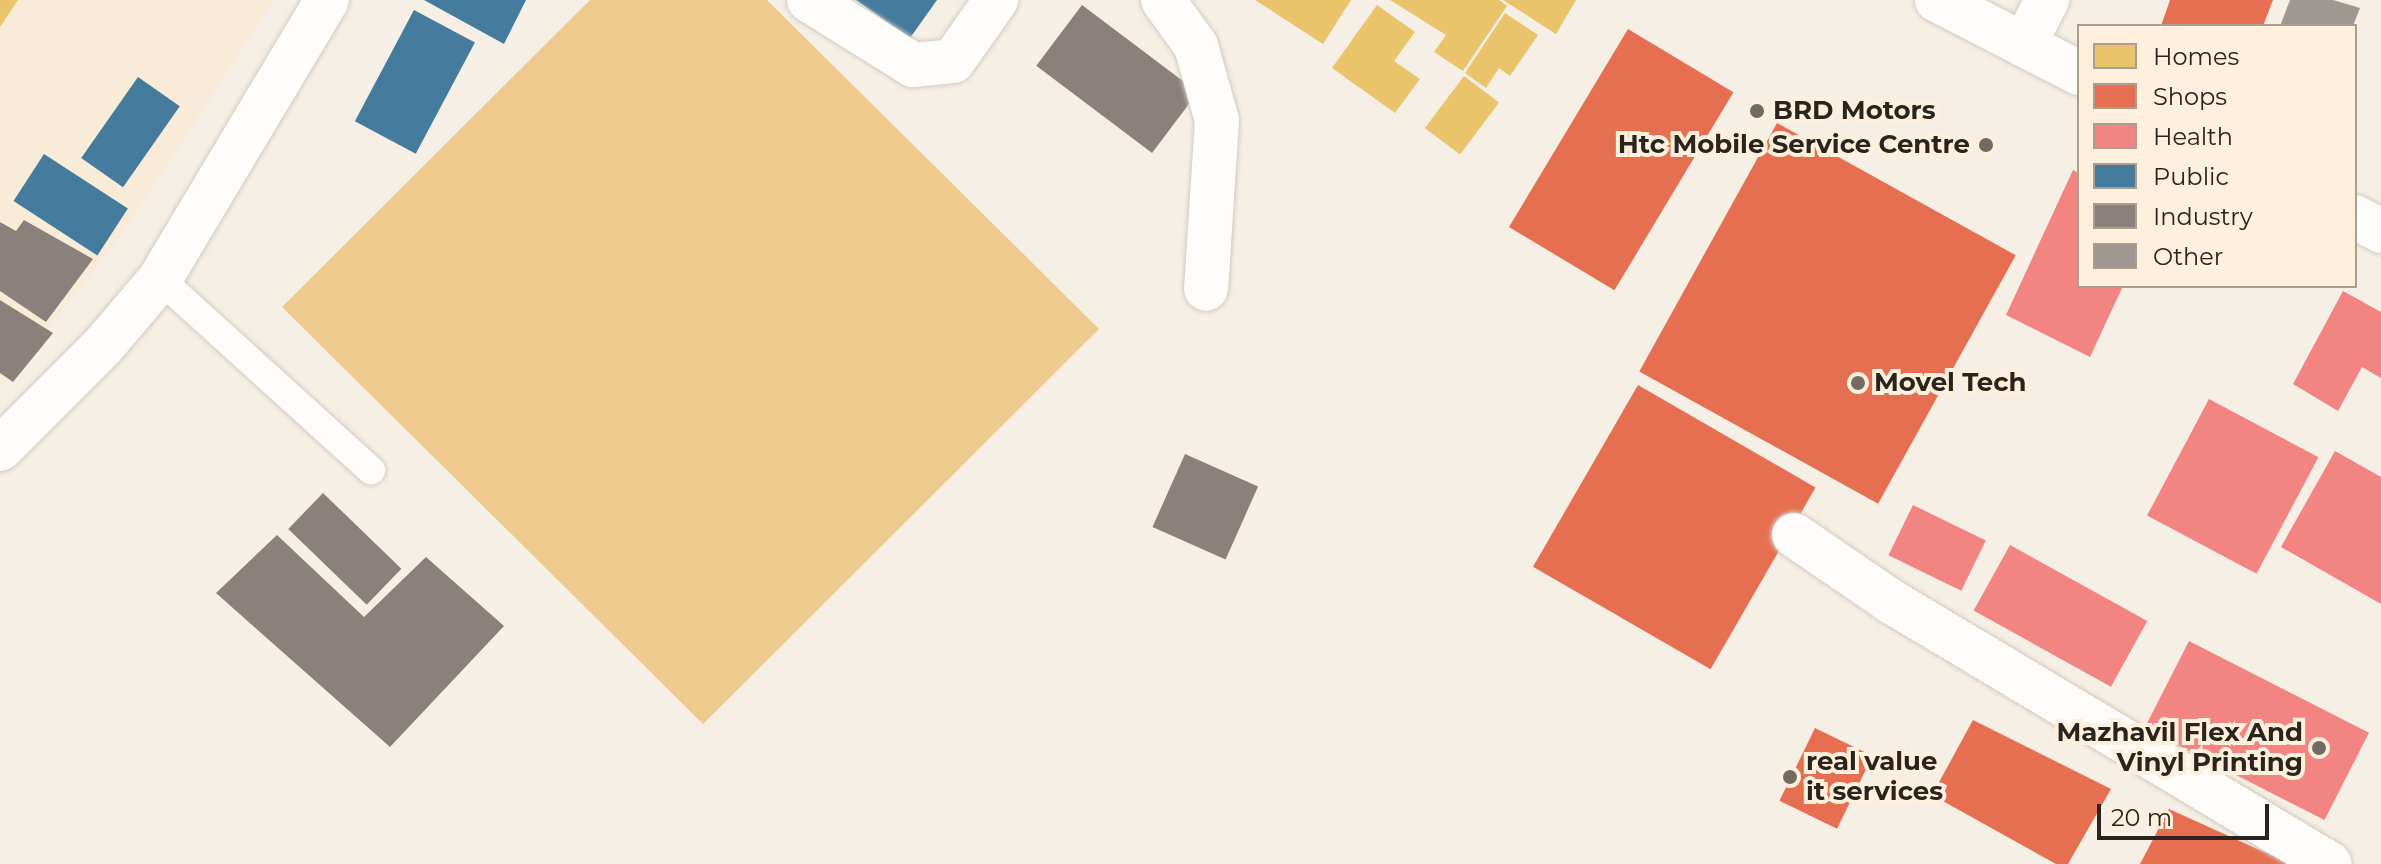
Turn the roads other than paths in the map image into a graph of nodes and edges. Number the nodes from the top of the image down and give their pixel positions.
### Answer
1 (327, 0) edge
2 (809, 0) edge
3 (996, 0) edge
4 (1163, 0) edge
5 (1937, 0) edge
6 (2047, 0) edge
7 (2024, 45) junction
8 (2077, 72) edge
9 (2357, 218) edge
10 (2381, 231) edge
11 (160, 279) junction
12 (1206, 289) dead end
13 (0, 449) edge
14 (371, 470) dead end
15 (1794, 535) dead end
16 (2330, 864) edge

1 - 11 street
2 - 3 street
4 - 12 street
5 - 7 street
6 - 7 street
7 - 8 street
9 - 10 street
11 - 13 street
11 - 14 lane
15 - 16 street

